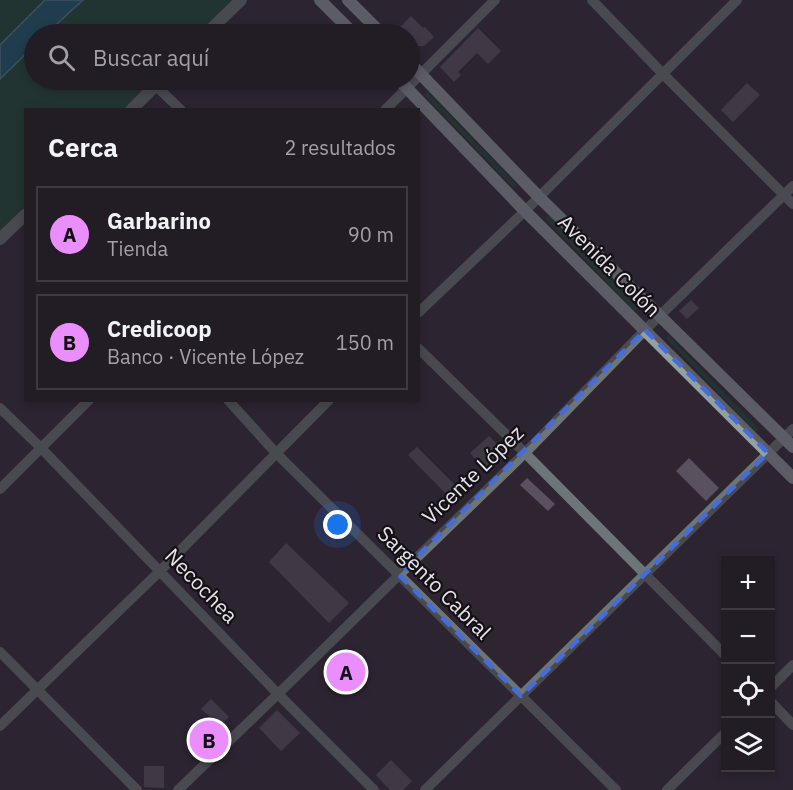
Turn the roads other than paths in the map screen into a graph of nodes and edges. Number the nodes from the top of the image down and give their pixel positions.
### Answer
1 (242, 0) edge
2 (320, 0) edge
3 (348, 0) edge
4 (495, 0) edge
5 (592, 0) edge
6 (737, 0) edge
7 (217, 24) edge
8 (344, 24) edge
9 (372, 24) edge
10 (420, 74) joint
11 (663, 74) junction
12 (150, 90) edge
13 (165, 90) edge
14 (399, 90) edge
15 (409, 90) edge
16 (133, 108) edge
17 (179, 108) edge
18 (387, 108) edge
19 (793, 186) edge
20 (784, 195) junction
21 (539, 197) junction
22 (793, 204) edge
23 (525, 211) junction
24 (24, 216) edge
25 (0, 239) edge
26 (420, 311) edge
27 (661, 315) junction
28 (645, 330) junction
29 (420, 350) edge
30 (87, 402) edge
31 (230, 402) edge
32 (327, 402) edge
33 (0, 408) edge
34 (793, 429) edge
35 (784, 438) junction
36 (793, 447) edge
37 (41, 448) junction
38 (276, 453) junction
39 (525, 453) junction
40 (768, 453) junction
41 (793, 478) edge
42 (0, 489) edge
43 (160, 571) junction
44 (399, 575) junction
45 (645, 575) junction
46 (721, 651) edge
47 (0, 652) edge
48 (793, 665) edge
49 (775, 684) edge
50 (38, 690) junction
51 (279, 694) junction
52 (521, 696) junction
53 (775, 705) edge
54 (793, 725) edge
55 (0, 726) edge
56 (721, 737) edge
57 (137, 790) edge
58 (178, 790) edge
59 (374, 790) edge
60 (425, 790) edge
61 (616, 790) edge
62 (667, 790) edge

1 - 7 street
2 - 8 main road
3 - 9 main road
4 - 10 street
5 - 11 street
6 - 11 street
10 - 21 main road, Avenida Colón
11 - 20 street
11 - 21 street
12 - 16 street
13 - 17 street
14 - 18 street
15 - 23 main road, Avenida Colón
19 - 20 street, Vicente López
20 - 22 street
20 - 27 street, Vicente López
21 - 23 street
21 - 27 main road, Avenida Colón
23 - 26 street
23 - 28 main road, Avenida Colón
24 - 25 street
27 - 28 street, Vicente López
27 - 35 main road, Avenida Colón
28 - 39 street, Vicente López
28 - 40 main road, Avenida Colón
29 - 39 street
30 - 37 street
31 - 38 street, Sargento Cabral
32 - 38 street
33 - 37 street, Necochea
34 - 35 street
35 - 36 main road, Avenida Colón
35 - 40 street
37 - 42 street
37 - 43 street, Necochea
38 - 43 street
38 - 44 street, Sargento Cabral
39 - 44 street, Vicente López
39 - 45 street
40 - 41 main road, Avenida Colón
40 - 45 street
43 - 50 street
43 - 51 street, Necochea
44 - 51 street, Vicente López
44 - 52 street, Sargento Cabral
45 - 46 street
45 - 52 street
47 - 50 street
48 - 49 street
50 - 55 street
50 - 57 street
51 - 58 street, Vicente López
51 - 59 street, Necochea
52 - 60 street
52 - 61 street, Sargento Cabral
53 - 54 street
56 - 62 street

